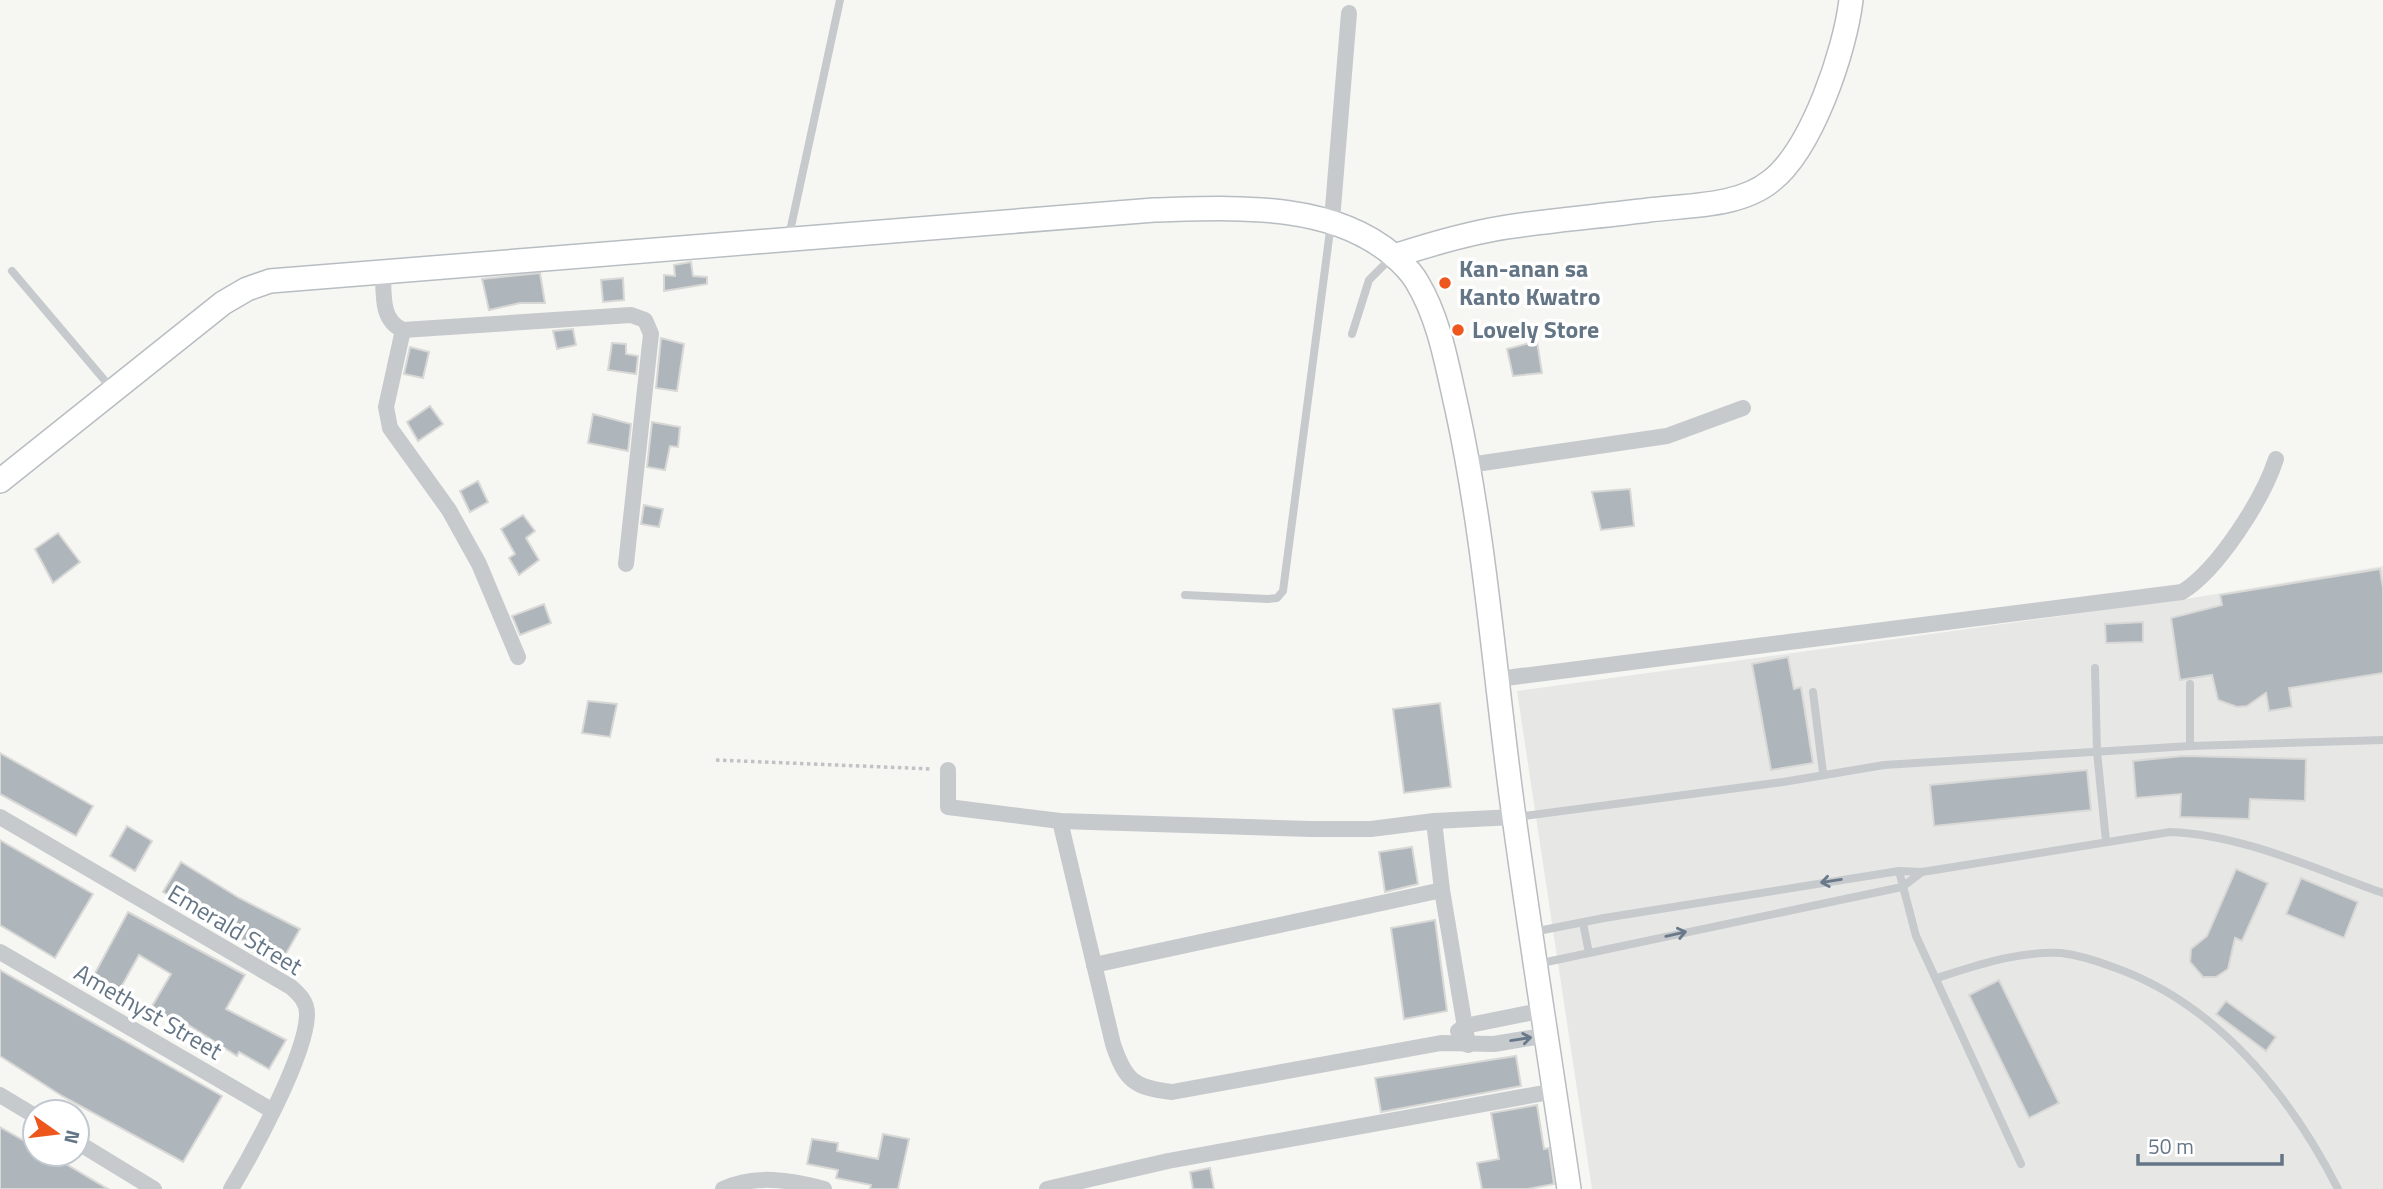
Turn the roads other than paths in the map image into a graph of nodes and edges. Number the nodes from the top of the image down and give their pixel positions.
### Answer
1 (840, 0) edge
2 (1851, 0) edge
3 (1349, 13) dead end
4 (1332, 220) junction
5 (788, 238) junction
6 (1394, 256) junction
7 (12, 271) dead end
8 (383, 271) junction
9 (403, 330) junction
10 (1352, 334) dead end
11 (112, 389) junction
12 (1743, 408) dead end
13 (2276, 459) dead end
14 (1469, 465) junction
15 (0, 481) edge
16 (626, 564) dead end
17 (1185, 595) dead end
18 (518, 657) dead end
19 (2095, 668) dead end
20 (1498, 678) junction
21 (2190, 684) dead end
22 (1813, 692) dead end
23 (2383, 740) edge
24 (2190, 746) junction
25 (2097, 752) junction
26 (948, 769) road end
27 (1823, 773) junction
28 (0, 817) edge
29 (1514, 817) junction
30 (1060, 821) junction
31 (1434, 821) junction
32 (2106, 841) junction
33 (1899, 871) junction
34 (1922, 872) junction
35 (1902, 887) junction
36 (1442, 890) junction
37 (2383, 893) edge
38 (1583, 923) junction
39 (1532, 932) junction
40 (0, 952) edge
41 (1589, 953) junction
42 (1537, 964) junction
43 (1094, 965) junction
44 (1937, 978) junction
45 (1544, 1010) junction
46 (1465, 1027) junction
47 (1548, 1035) junction
48 (1441, 1043) junction
49 (1468, 1045) junction
50 (1555, 1091) junction
51 (0, 1095) edge
52 (21, 1108) edge
53 (273, 1111) junction
54 (91, 1151) edge
55 (2021, 1164) dead end
56 (154, 1189) edge
57 (231, 1189) edge
58 (723, 1189) edge
59 (824, 1189) edge
60 (1047, 1189) edge
61 (1569, 1189) edge
62 (2338, 1189) edge

1 - 5 lane
2 - 6 street
3 - 4 street
4 - 5 street
4 - 6 street
4 - 17 lane
5 - 8 street
6 - 10 lane
6 - 14 street
7 - 11 lane
8 - 9 street
8 - 11 street
9 - 16 street
9 - 18 street
11 - 15 street
12 - 14 street
13 - 20 street
14 - 20 street
19 - 25 lane
20 - 29 street
21 - 24 lane
22 - 27 lane
23 - 24 lane
24 - 25 lane
25 - 27 lane
25 - 32 lane
26 - 30 street
27 - 29 lane
28 - 53 street, Emerald Street
29 - 31 street
29 - 39 street
30 - 31 street
30 - 43 street
31 - 36 street
32 - 34 lane
32 - 37 lane
33 - 34 lane
33 - 35 lane
33 -> 38 lane
34 - 35 lane
41 -> 35 lane
35 - 44 lane
36 - 43 street
36 - 46 street
38 - 39 lane
38 - 41 lane
39 - 42 street
40 - 53 street, Amethyst Street
41 - 42 lane
42 - 45 street
43 - 48 street
44 - 55 lane
44 - 62 lane
45 - 46 street
45 - 47 street
46 - 48 street
46 - 49 street
49 -> 47 street
47 - 50 street
48 - 49 street
50 - 60 street
50 - 61 street
51 - 52 street
53 - 57 street, Emerald Street
54 - 56 street
58 - 59 street

